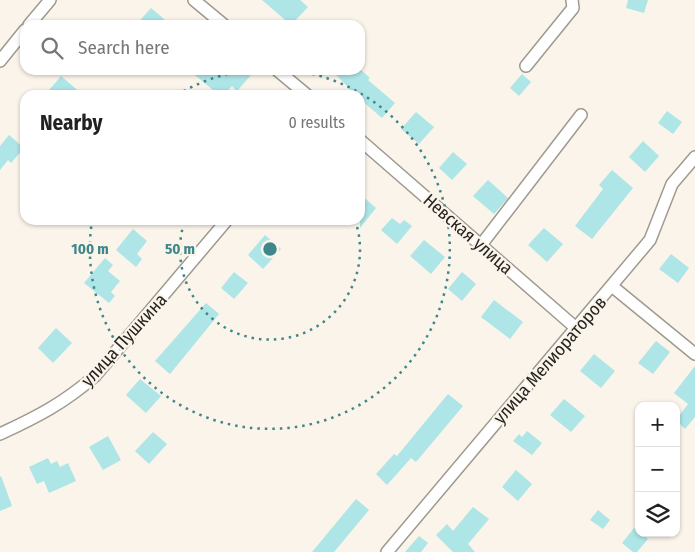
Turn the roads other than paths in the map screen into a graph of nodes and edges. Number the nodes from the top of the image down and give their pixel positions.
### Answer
1 (50, 0) edge
2 (194, 0) edge
3 (572, 0) edge
4 (33, 20) edge
5 (218, 20) edge
6 (20, 36) edge
7 (0, 61) edge
8 (526, 66) dead end
9 (283, 75) edge
10 (301, 90) edge
11 (581, 114) dead end
12 (365, 144) edge
13 (695, 157) edge
14 (223, 225) edge
15 (481, 245) junction
16 (612, 287) junction
17 (576, 328) junction
18 (695, 354) edge
19 (0, 434) edge
20 (387, 552) edge

1 - 4 street
2 - 5 street
3 - 8 street
6 - 7 street
9 - 10 street
11 - 15 street
12 - 15 street, Невская улица
13 - 16 street, улица Мелиораторов
14 - 19 street, улица Пушкина
15 - 17 street, Невская улица
16 - 17 street, улица Мелиораторов
16 - 18 street
17 - 20 street, улица Мелиораторов

